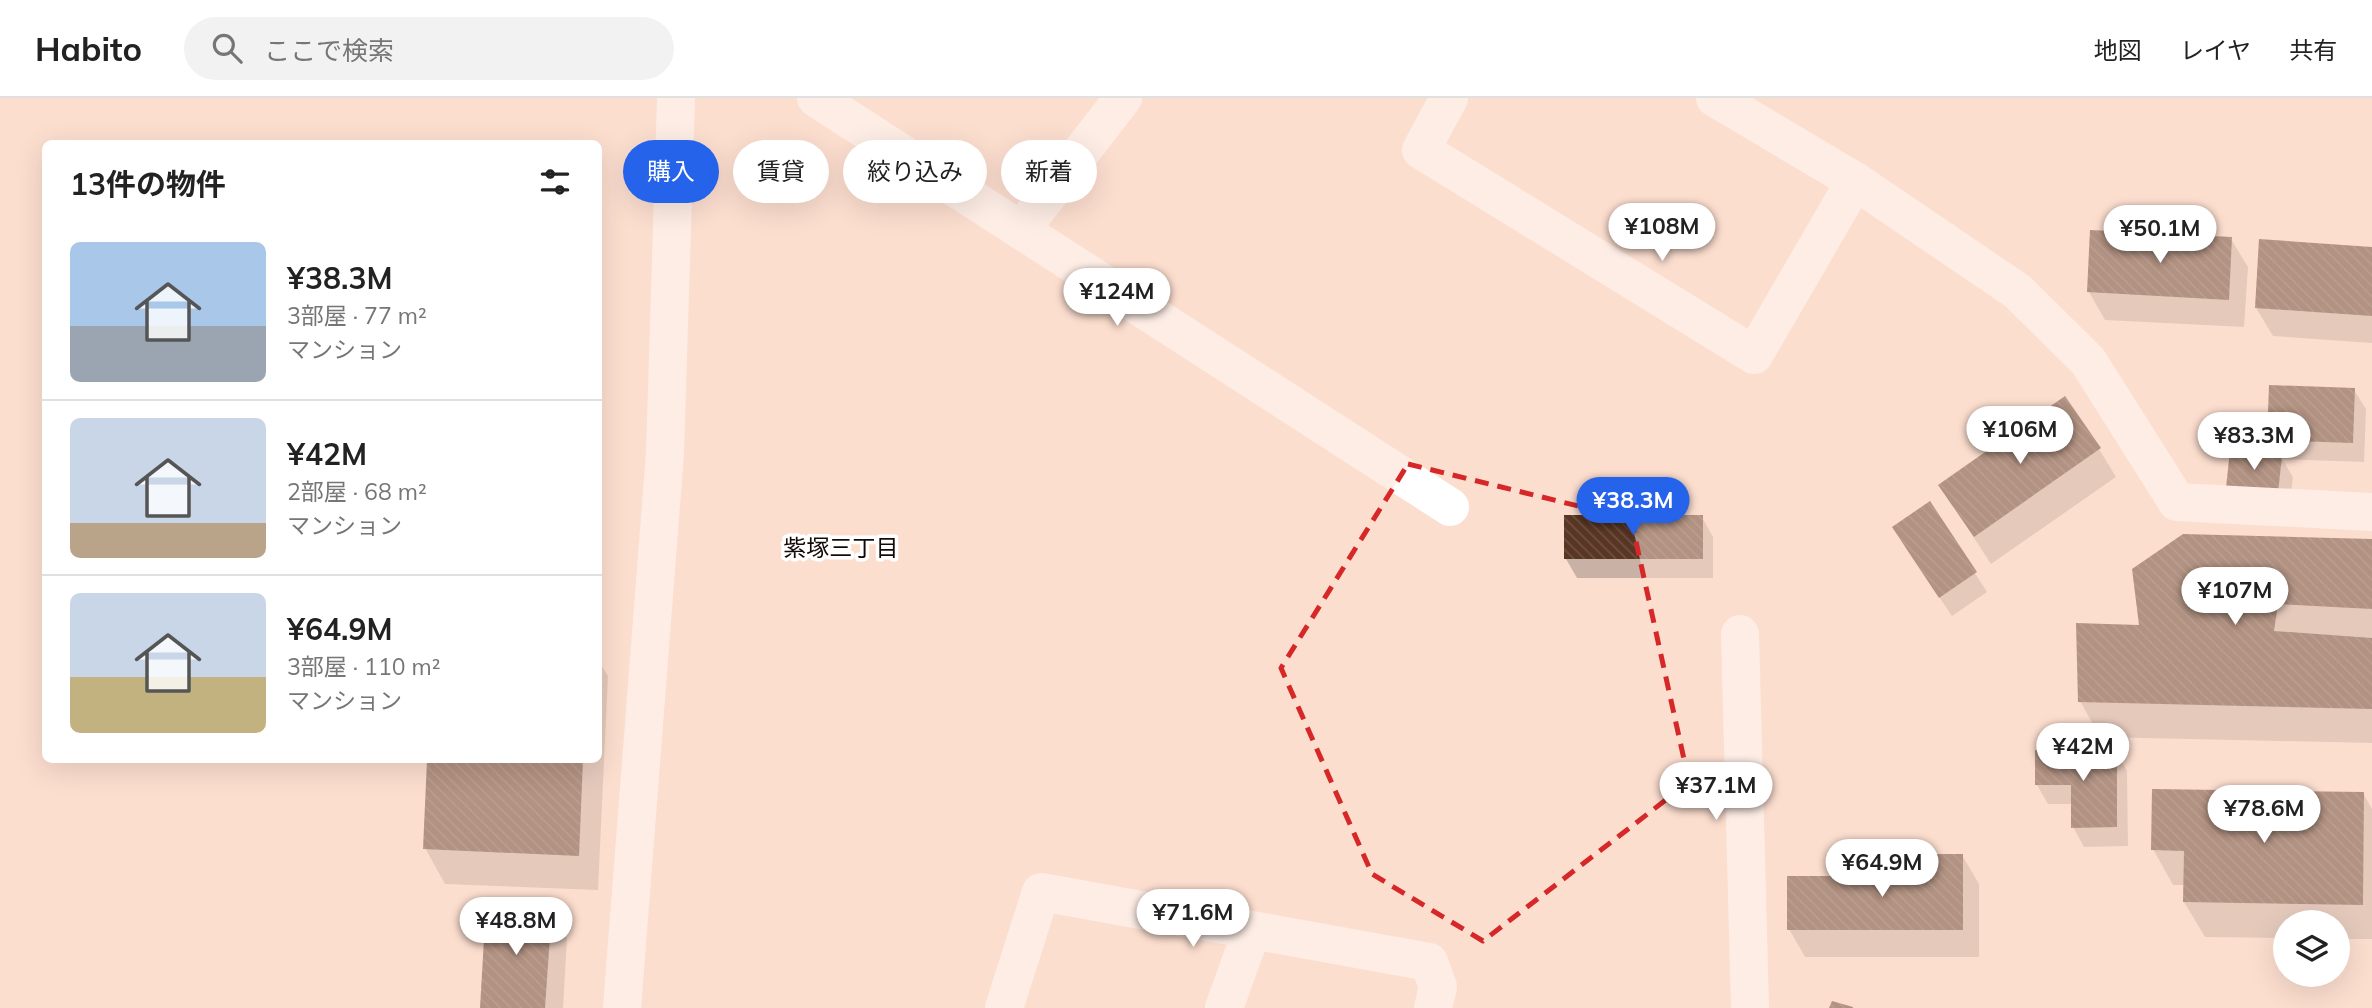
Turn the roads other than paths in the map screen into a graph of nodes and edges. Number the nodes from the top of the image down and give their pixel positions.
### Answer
1 (676, 98) edge
2 (816, 98) edge
3 (1124, 98) edge
4 (1449, 98) edge
5 (1715, 98) edge
6 (1855, 181) junction
7 (1020, 230) junction
8 (1450, 507) dead end
9 (2372, 512) edge
10 (1740, 634) dead end
11 (1252, 930) junction
12 (622, 1008) edge
13 (1004, 1008) edge
14 (1224, 1008) edge
15 (1433, 1008) edge
16 (1750, 1008) edge

1 - 12 street
2 - 7 street
3 - 7 street
4 - 6 street
5 - 6 street
6 - 9 street
7 - 8 street
10 - 16 street
11 - 13 street
11 - 14 street
11 - 15 street

